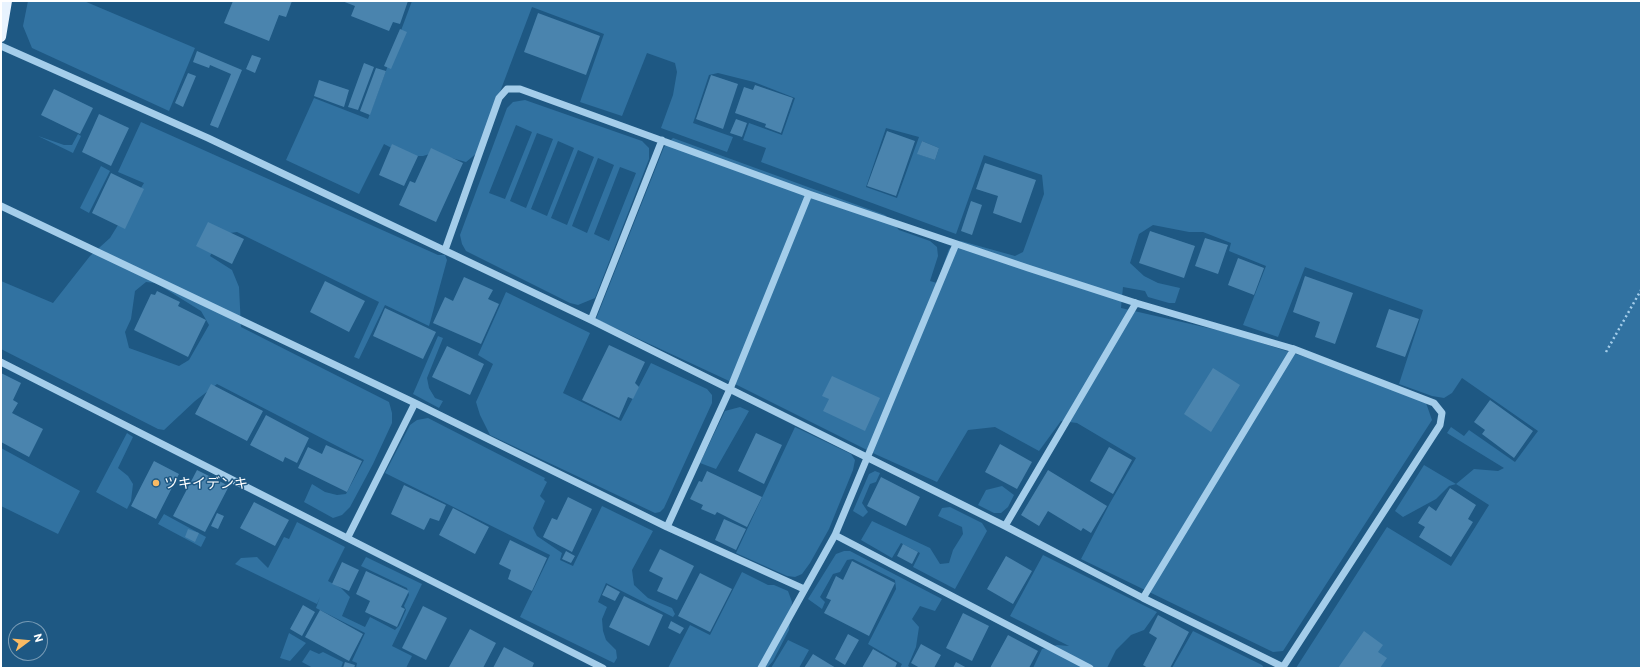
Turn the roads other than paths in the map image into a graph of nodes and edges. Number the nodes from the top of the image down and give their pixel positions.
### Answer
1 (7, 1) edge
2 (1, 37) edge
3 (1, 46) edge
4 (662, 140) junction
5 (809, 194) junction
6 (1, 206) edge
7 (956, 244) junction
8 (445, 250) junction
9 (1136, 303) junction
10 (591, 320) junction
11 (1294, 349) junction
12 (1, 362) edge
13 (730, 390) junction
14 (415, 403) junction
15 (867, 458) junction
16 (1005, 526) junction
17 (667, 527) junction
18 (835, 535) junction
19 (348, 537) junction
20 (804, 590) junction
21 (1143, 598) junction
22 (604, 668) edge
23 (760, 668) edge
24 (1090, 668) edge
25 (1283, 668) edge

1 - 2 main road
3 - 8 street
4 - 5 street
4 - 8 street
4 - 10 street
5 - 7 street
5 - 13 street
6 - 14 street
7 - 9 street
7 - 15 street
8 - 10 street
9 - 11 street
9 - 16 street
10 - 13 street
11 - 21 street
11 - 25 street
12 - 19 street
13 - 15 street
13 - 17 street
14 - 17 street
14 - 19 street
15 - 16 street
15 - 18 street
16 - 21 street
17 - 20 street
18 - 20 street
18 - 24 street
19 - 22 street
20 - 23 street
21 - 25 street

